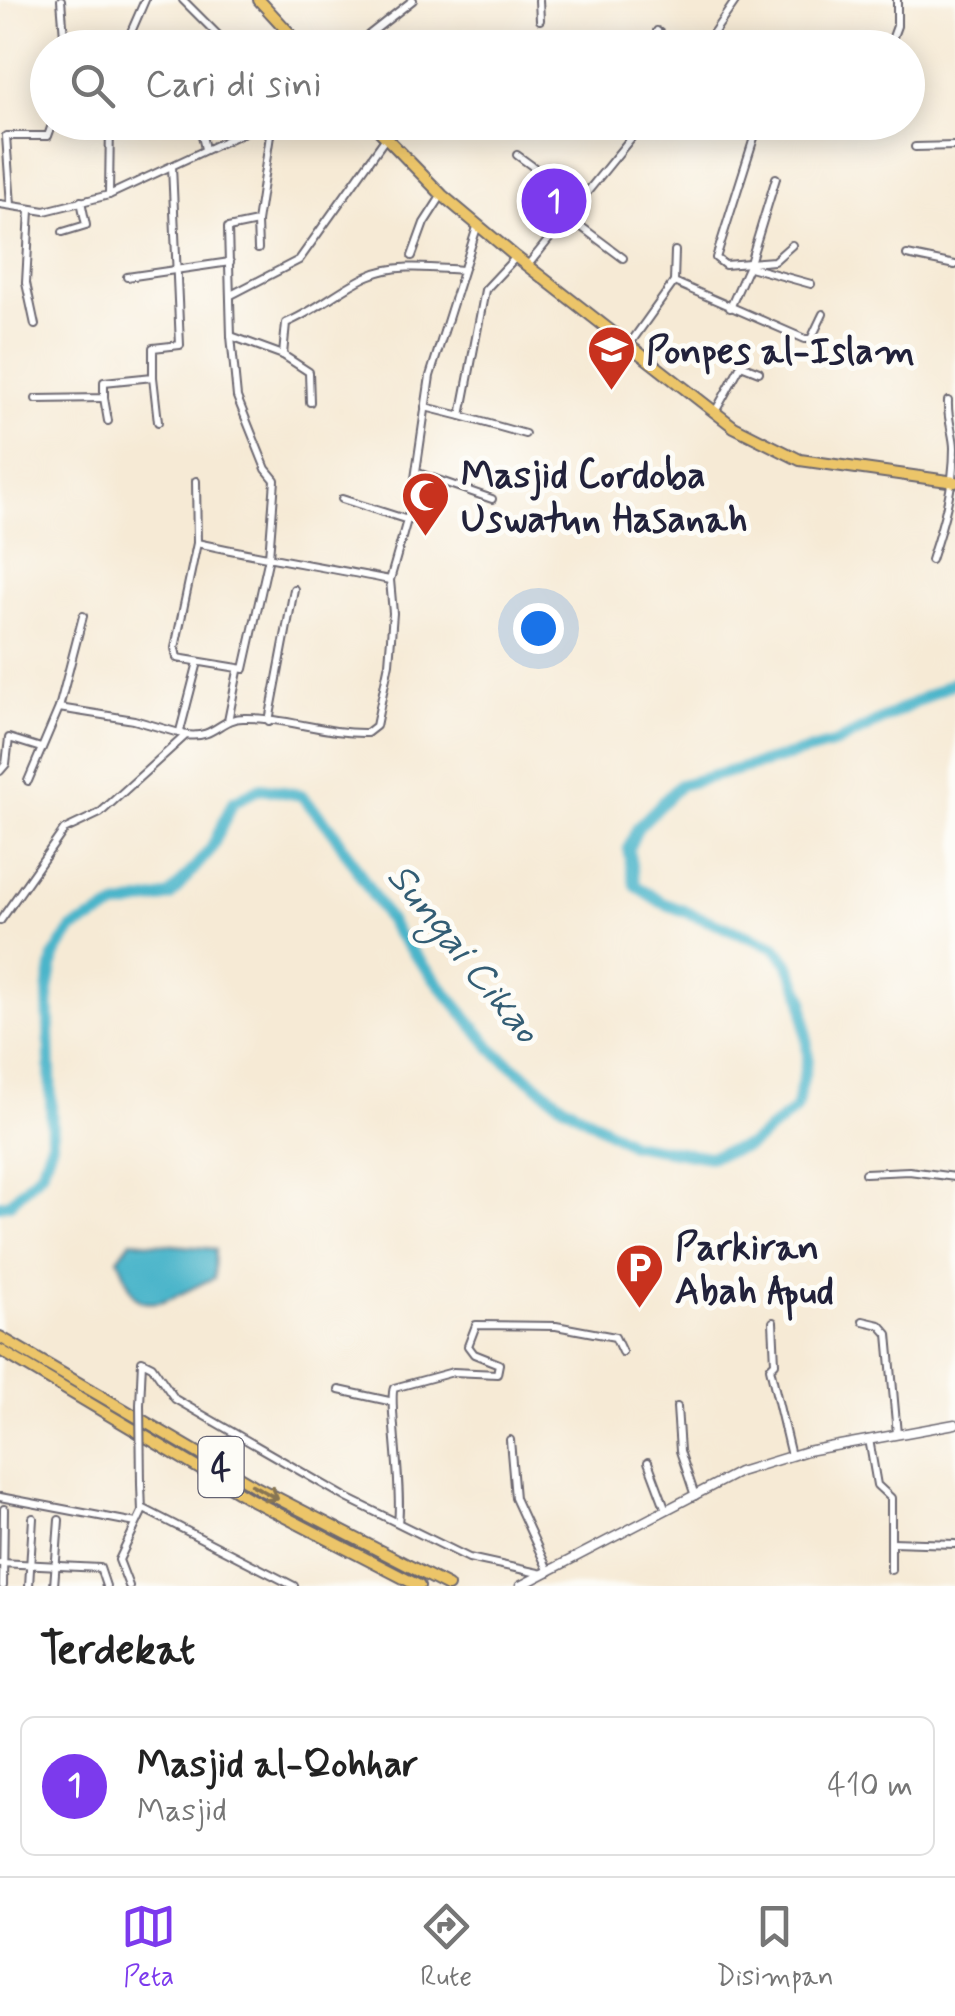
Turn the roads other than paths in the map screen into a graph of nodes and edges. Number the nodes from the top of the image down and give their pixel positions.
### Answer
1 (61, 0) edge
2 (145, 0) edge
3 (184, 0) edge
4 (259, 0) edge
5 (413, 0) edge
6 (539, 0) edge
7 (736, 0) edge
8 (897, 0) edge
9 (540, 20) dead end
10 (64, 30) edge
11 (132, 30) edge
12 (213, 30) edge
13 (287, 30) edge
14 (375, 30) edge
15 (716, 30) edge
16 (896, 30) edge
17 (30, 135) edge
18 (110, 140) edge
19 (203, 140) edge
20 (226, 140) edge
21 (267, 140) edge
22 (384, 140) edge
23 (386, 140) edge
24 (629, 140) edge
25 (753, 140) edge
26 (955, 146) edge
27 (915, 148) dead end
28 (205, 149) junction
29 (518, 155) dead end
30 (172, 166) junction
31 (776, 178) dead end
32 (109, 195) junction
33 (442, 195) junction
34 (580, 201) junction
35 (81, 202) junction
36 (0, 204) edge
37 (10, 205) junction
38 (30, 210) junction
39 (567, 216) junction
40 (257, 222) junction
41 (478, 223) junction
42 (63, 232) dead end
43 (792, 246) dead end
44 (258, 249) dead end
45 (674, 251) dead end
46 (907, 255) dead end
47 (412, 256) dead end
48 (516, 257) junction
49 (623, 258) dead end
50 (230, 262) junction
51 (530, 262) junction
52 (750, 265) junction
53 (955, 265) edge
54 (176, 270) junction
55 (462, 270) junction
56 (127, 276) dead end
57 (674, 282) junction
58 (811, 284) dead end
59 (231, 295) junction
60 (730, 308) junction
61 (823, 314) dead end
62 (35, 325) dead end
63 (231, 336) junction
64 (628, 346) junction
65 (283, 355) junction
66 (759, 372) dead end
67 (152, 377) junction
68 (104, 398) junction
69 (36, 400) dead end
70 (310, 402) dead end
71 (948, 402) dead end
72 (425, 407) junction
73 (714, 413) junction
74 (460, 416) junction
75 (108, 421) dead end
76 (158, 422) dead end
77 (525, 434) dead end
78 (417, 473) junction
79 (196, 481) dead end
80 (953, 482) edge
81 (492, 498) dead end
82 (342, 499) dead end
83 (408, 520) junction
84 (197, 543) junction
85 (270, 557) junction
86 (931, 560) dead end
87 (390, 580) junction
88 (294, 589) dead end
89 (83, 616) dead end
90 (198, 662) junction
91 (238, 671) junction
92 (60, 708) junction
93 (269, 721) junction
94 (228, 722) junction
95 (183, 733) junction
96 (41, 748) junction
97 (0, 771) edge
98 (28, 782) dead end
99 (0, 920) edge
100 (864, 1173) dead end
101 (955, 1178) edge
102 (863, 1321) dead end
103 (773, 1322) dead end
104 (0, 1337) edge
105 (0, 1350) edge
106 (622, 1352) dead end
107 (339, 1390) dead end
108 (390, 1401) junction
109 (677, 1407) dead end
110 (955, 1424) edge
111 (897, 1434) junction
112 (869, 1439) junction
113 (510, 1440) dead end
114 (791, 1456) junction
115 (648, 1462) dead end
116 (0, 1497) edge
117 (695, 1497) junction
118 (142, 1508) junction
119 (4, 1509) dead end
120 (666, 1510) junction
121 (32, 1518) dead end
122 (59, 1520) dead end
123 (398, 1522) junction
124 (136, 1523) junction
125 (892, 1542) junction
126 (955, 1544) edge
127 (2, 1563) edge
128 (31, 1564) junction
129 (55, 1567) junction
130 (892, 1570) dead end
131 (547, 1573) junction
132 (2, 1586) edge
133 (30, 1586) edge
134 (54, 1586) edge
135 (106, 1586) edge
136 (129, 1586) edge
137 (294, 1586) edge
138 (419, 1586) edge
139 (448, 1586) edge
140 (520, 1586) edge

1 - 10 street
2 - 11 street
3 - 12 street
4 - 13 highway
5 - 14 street
6 - 9 street
7 - 15 street
8 - 16 street
17 - 37 street
18 - 32 street
19 - 28 street
20 - 28 street
21 - 40 street
22 - 59 street
23 - 33 highway
24 - 34 street
25 - 52 street
26 - 27 street
28 - 30 street
29 - 34 street
30 - 32 street
30 - 54 street
31 - 52 street
32 - 35 street
33 - 41 highway
33 - 47 street
34 - 39 street
35 - 38 street
35 - 42 street
36 - 37 street
37 - 38 street
38 - 62 street
39 - 49 street
39 - 51 street
40 - 44 street
40 - 50 street
41 - 48 highway
41 - 55 street
43 - 52 street
45 - 57 street
46 - 53 street
48 - 51 highway
48 - 74 street
50 - 54 street
50 - 59 street
51 - 64 highway
52 - 58 street
52 - 60 street
54 - 56 street
54 - 67 street
55 - 65 street
55 - 72 street
57 - 60 street
57 - 64 street
59 - 63 street
60 - 61 street
63 - 65 street
63 - 85 street
64 - 73 highway
65 - 70 street
66 - 73 street
67 - 68 street
67 - 76 street
68 - 69 street
68 - 75 street
71 - 80 street
72 - 74 street
72 - 78 street
73 - 80 highway
74 - 77 street
78 - 81 street
78 - 83 street
79 - 84 street
80 - 86 street
82 - 83 street
83 - 87 street
84 - 85 street
84 - 90 street
85 - 87 street
85 - 91 street
87 - 93 street
88 - 93 street
89 - 92 street
90 - 91 street
90 - 95 street
91 - 94 street
92 - 95 street
92 - 96 street
93 - 94 street
94 - 95 street
95 - 99 street
96 - 97 street
96 - 98 street
100 - 101 street
102 - 111 street
103 - 114 street
104 -> 139 highway, 4
105 - 138 highway, 4
106 - 108 street
107 - 108 street
108 - 123 street
109 - 117 street
110 - 111 street
111 - 112 street
112 - 114 street
112 - 125 street
113 - 131 street
114 - 117 street
115 - 120 street
116 - 124 street
117 - 120 street
118 - 123 street, bridge
118 - 124 street
118 - 137 street
119 - 127 street
120 - 131 street
121 - 128 street
122 - 129 street
123 - 131 street
124 - 136 street
125 - 126 street
125 - 130 street
127 - 128 street
127 - 132 street
128 - 129 street
128 - 133 street
129 - 134 street
129 - 135 street
131 - 140 street

